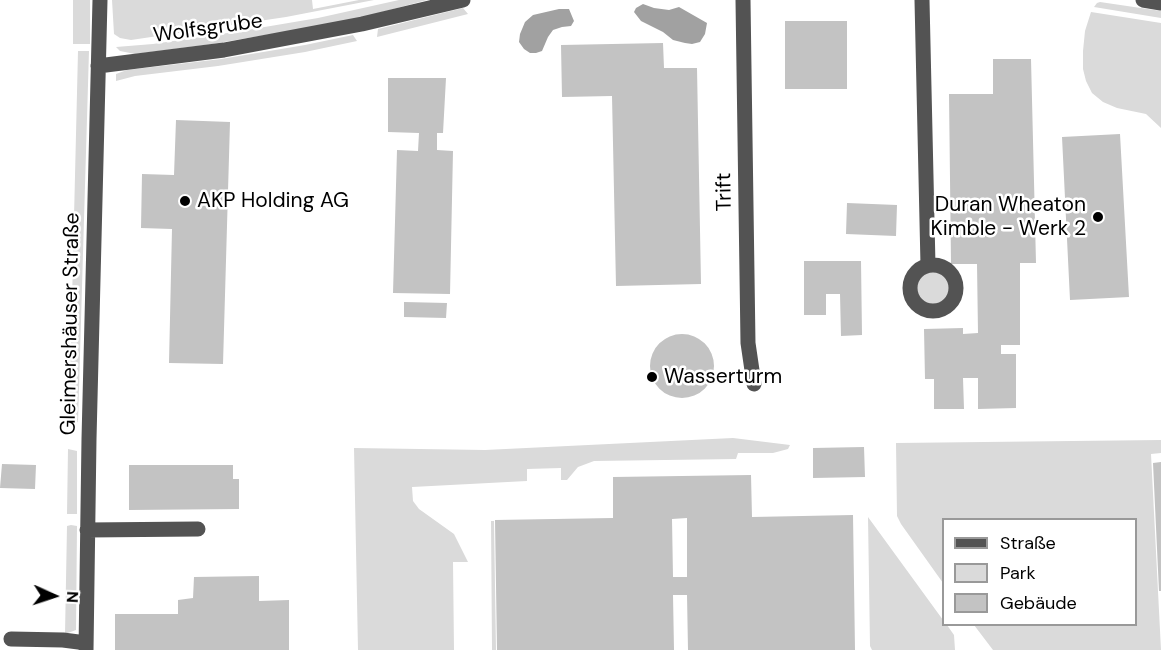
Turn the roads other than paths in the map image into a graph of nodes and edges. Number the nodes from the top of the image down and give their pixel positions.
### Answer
1 (100, 0) edge
2 (463, 0) edge
3 (743, 0) edge
4 (922, 0) edge
5 (1143, 0) edge
6 (1161, 3) edge
7 (98, 66) junction
8 (928, 265) dead end
9 (754, 384) dead end
10 (198, 529) dead end
11 (87, 530) junction
12 (10, 639) dead end
13 (86, 647) edge

1 - 7 street, Gleimershäuser Straße
2 - 7 street, Wolfsgrube
3 - 9 street, Trift
4 - 8 street
5 - 6 street
7 - 11 street, Gleimershäuser Straße
10 - 11 street
11 - 13 street, Gleimershäuser Straße
12 - 13 street

